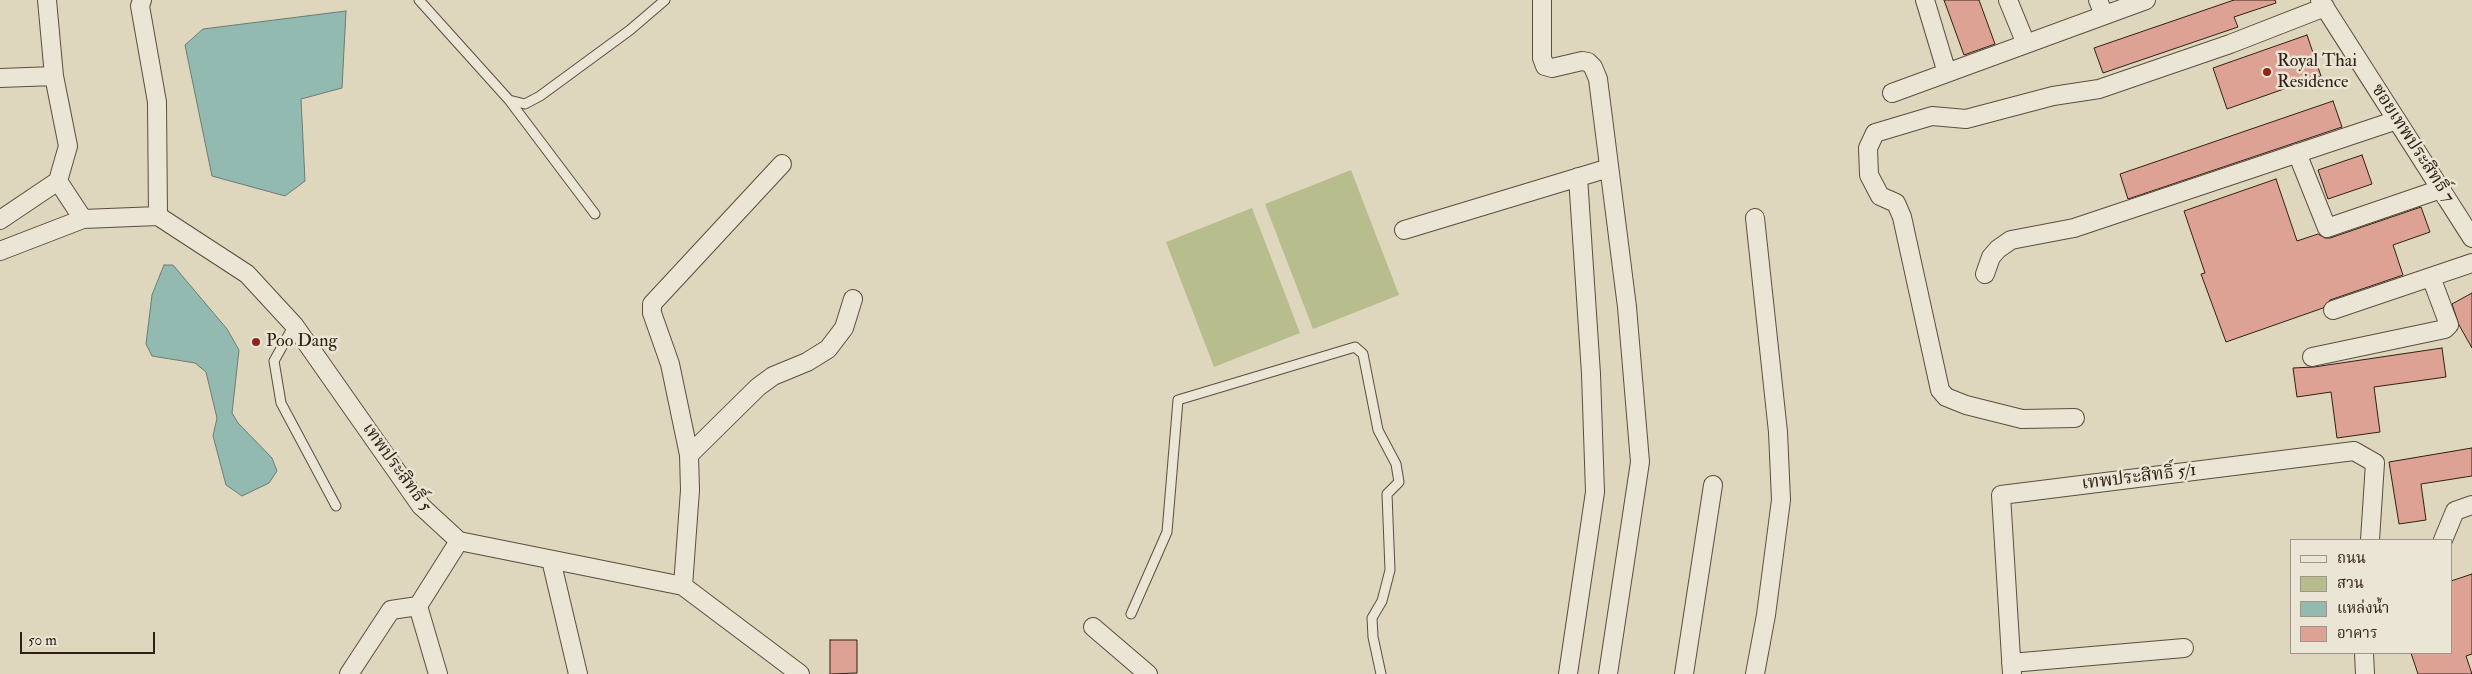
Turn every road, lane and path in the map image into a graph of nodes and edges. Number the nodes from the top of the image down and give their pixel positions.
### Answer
1 (47, 0) edge
2 (142, 0) edge
3 (419, 0) edge
4 (665, 0) edge
5 (1542, 0) edge
6 (1924, 0) edge
7 (2008, 0) edge
8 (2146, 0) edge
9 (2322, 4) edge
10 (2101, 8) edge
11 (2026, 44) junction
12 (1947, 73) junction
13 (54, 76) junction
14 (0, 78) edge
15 (1892, 93) dead end
16 (509, 100) junction
17 (2397, 120) junction
18 (2297, 153) junction
19 (782, 164) dead end
20 (1609, 168) junction
21 (1578, 177) junction
22 (58, 181) junction
23 (2440, 189) junction
24 (595, 214) dead end
25 (158, 216) junction
26 (1755, 218) dead end
27 (83, 219) junction
28 (0, 220) edge
29 (1404, 230) dead end
30 (2472, 238) edge
31 (0, 251) edge
32 (2472, 263) edge
33 (1985, 274) dead end
34 (2431, 277) junction
35 (853, 299) dead end
36 (2333, 310) dead end
37 (294, 325) junction
38 (2312, 357) dead end
39 (2075, 418) dead end
40 (689, 455) junction
41 (1713, 484) dead end
42 (2472, 504) edge
43 (336, 506) dead end
44 (2370, 539) edge
45 (2443, 539) edge
46 (459, 542) junction
47 (551, 560) junction
48 (683, 586) junction
49 (418, 606) junction
50 (1132, 614) dead end
51 (1093, 627) dead end
52 (2184, 648) dead end
53 (2364, 654) edge
54 (2012, 668) edge
55 (349, 674) edge
56 (438, 674) edge
57 (578, 674) edge
58 (800, 674) edge
59 (1148, 674) edge
60 (1381, 674) edge
61 (1568, 674) edge
62 (1608, 674) edge
63 (1684, 674) edge
64 (1755, 674) edge
65 (2366, 674) edge

1 - 13 street
2 - 25 street
3 - 16 lane
4 - 16 lane
5 - 20 street
6 - 12 street
7 - 11 street
8 - 10 street
9 - 17 street, ซอยเทพประสิทธิ์ 7
9 - 39 street
10 - 11 street
11 - 12 street
12 - 15 street
13 - 14 street
13 - 22 street
16 - 24 lane
17 - 18 street
17 - 23 street, ซอยเทพประสิทธิ์ 7
18 - 23 street
18 - 33 street
19 - 40 street
20 - 21 street
20 - 62 street
21 - 29 street
21 - 61 street
22 - 27 street
22 - 28 street
23 - 30 street, ซอยเทพประสิทธิ์ 7
25 - 27 street
25 - 37 street, เทพประสิทธิ์ 5
26 - 64 street
27 - 31 street
32 - 34 street
34 - 36 street
34 - 38 street
35 - 40 street
37 - 43 lane
37 - 46 street, เทพประสิทธิ์ 5
40 - 48 street
41 - 63 street
42 - 45 street
44 - 54 street, เทพประสิทธิ์ 5/1
46 - 47 street
46 - 49 street
47 - 48 street
47 - 57 street
48 - 58 street
49 - 55 street
49 - 56 street
50 - 60 lane
51 - 59 street
52 - 54 street
53 - 65 street

